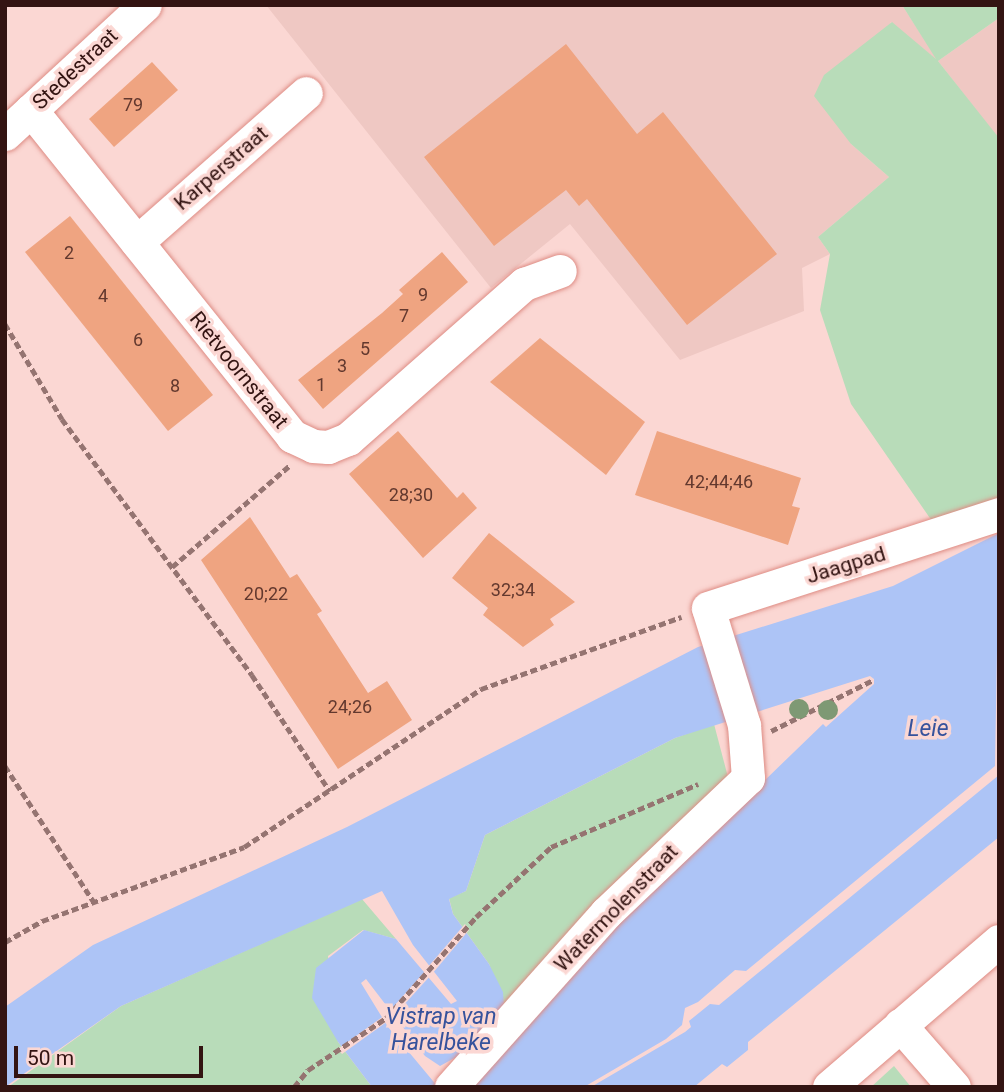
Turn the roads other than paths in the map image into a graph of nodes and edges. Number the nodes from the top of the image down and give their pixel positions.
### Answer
1 (145, 5) edge
2 (306, 93) dead end
3 (31, 110) junction
4 (5, 134) edge
5 (137, 242) junction
6 (560, 271) dead end
7 (999, 514) edge
8 (754, 727) joint
9 (999, 941) edge
10 (900, 1026) junction
11 (452, 1087) edge
12 (829, 1087) edge
13 (954, 1087) edge

1 - 3 street, Stedestraat
2 - 5 street, Karperstraat
3 - 4 street, Stedestraat
3 - 5 street, Rietvoornstraat
5 - 6 street, Rietvoornstraat
7 - 8 street, Jaagpad
8 - 11 street, Watermolenstraat
9 - 10 street
10 - 12 street
10 - 13 street

